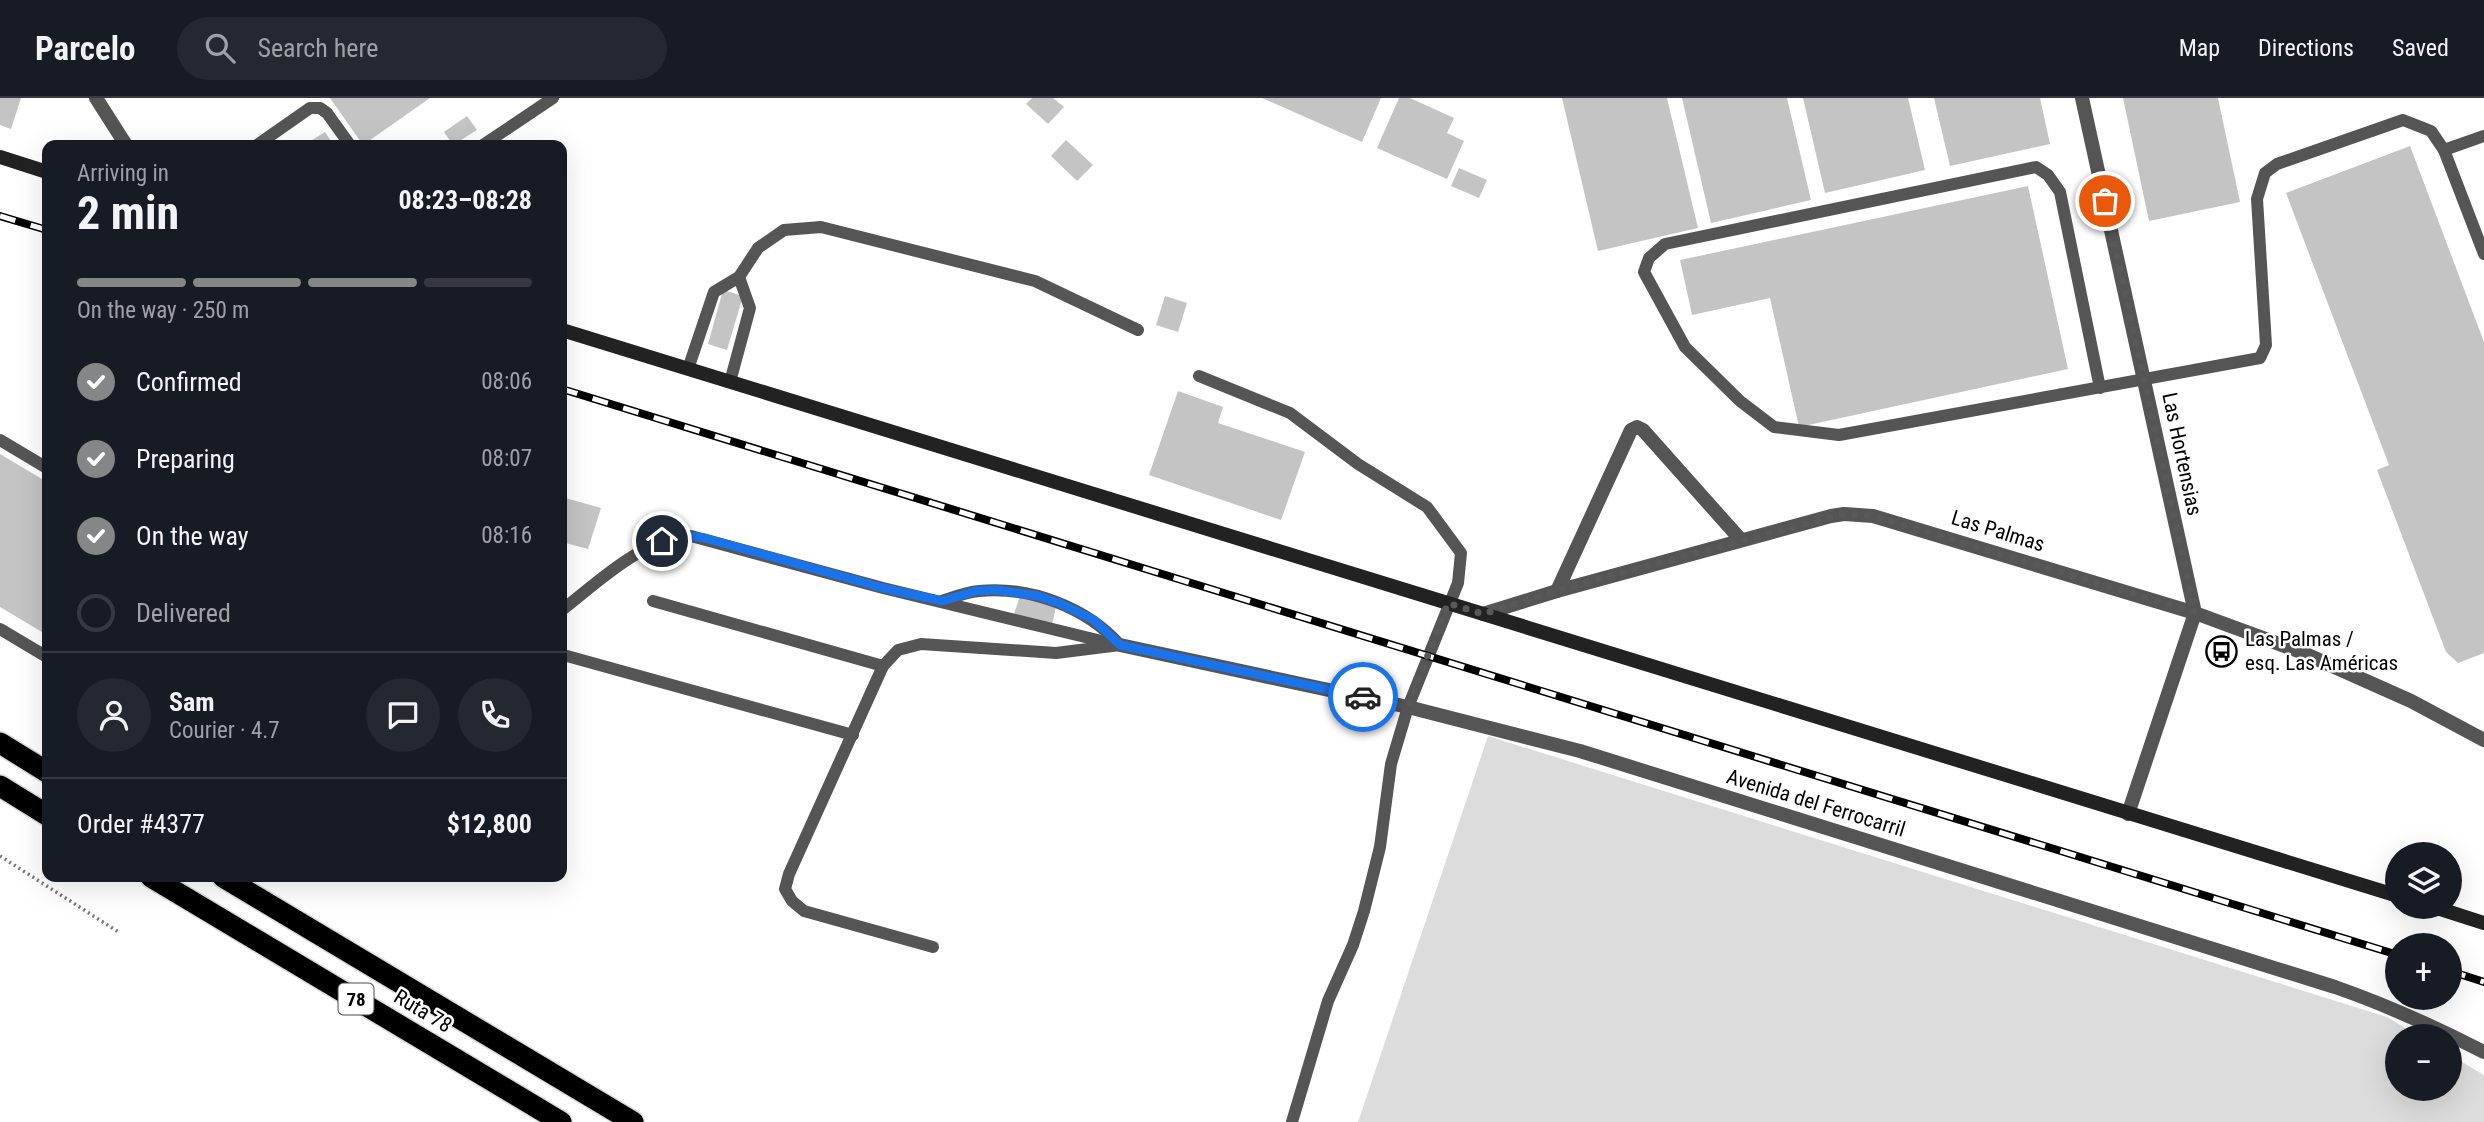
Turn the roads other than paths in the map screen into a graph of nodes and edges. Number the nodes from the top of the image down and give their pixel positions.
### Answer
1 (96, 98) edge
2 (553, 98) edge
3 (2082, 98) edge
4 (2484, 136) edge
5 (123, 140) edge
6 (264, 140) edge
7 (346, 140) edge
8 (490, 140) edge
9 (2444, 150) junction
10 (0, 157) edge
11 (42, 170) edge
12 (2484, 254) edge
13 (739, 277) junction
14 (1138, 330) dead end
15 (567, 332) edge
16 (688, 369) junction
17 (1199, 376) dead end
18 (2144, 380) junction
19 (730, 382) junction
20 (2100, 388) junction
21 (0, 440) edge
22 (42, 465) edge
23 (1741, 540) junction
24 (1557, 591) junction
25 (653, 601) dead end
26 (942, 601) junction
27 (1448, 603) junction
28 (567, 606) edge
29 (2195, 612) junction
30 (1483, 614) junction
31 (0, 629) edge
32 (1120, 645) junction
33 (42, 654) edge
34 (567, 656) dead end
35 (883, 666) junction
36 (1408, 707) junction
37 (853, 734) junction
38 (2484, 740) edge
39 (0, 743) edge
40 (42, 769) edge
41 (0, 786) edge
42 (42, 812) edge
43 (2128, 814) junction
44 (159, 882) edge
45 (231, 882) edge
46 (2385, 892) edge
47 (2462, 916) edge
48 (2484, 923) edge
49 (933, 947) dead end
50 (2484, 1052) edge
51 (561, 1122) edge
52 (633, 1122) edge
53 (1292, 1122) edge

1 - 5 street
2 - 8 lane
3 - 18 street, Las Hortensias
4 - 9 lane
6 - 7 lane
9 - 12 lane
9 - 18 lane
10 - 11 main road
13 - 14 lane
13 - 16 lane
13 - 19 lane
15 - 16 main road
16 - 19 main road
17 - 27 lane
18 - 20 lane
18 - 29 street, Las Hortensias
19 - 27 main road
20 - 20 lane
21 - 22 lane
23 - 24 street, Las Palmas
23 - 24 street
23 - 29 street, Las Palmas
24 - 30 street, Las Palmas
25 - 35 lane
26 - 28 lane
26 - 32 lane
26 - 32 lane
27 - 30 main road
27 - 36 lane
29 - 38 street, Las Palmas
29 - 43 street
30 - 43 main road
31 - 33 lane
32 - 35 lane
32 - 36 street, Avenida del Ferrocarril
34 - 37 lane
35 - 37 lane
36 - 50 street, Avenida del Ferrocarril
36 - 53 lane
37 - 49 lane
39 - 40 highway
41 - 42 highway
43 - 46 main road
44 - 51 highway, Ruta 78 / 78
45 - 52 highway, Ruta 78 / 78
47 - 48 main road

